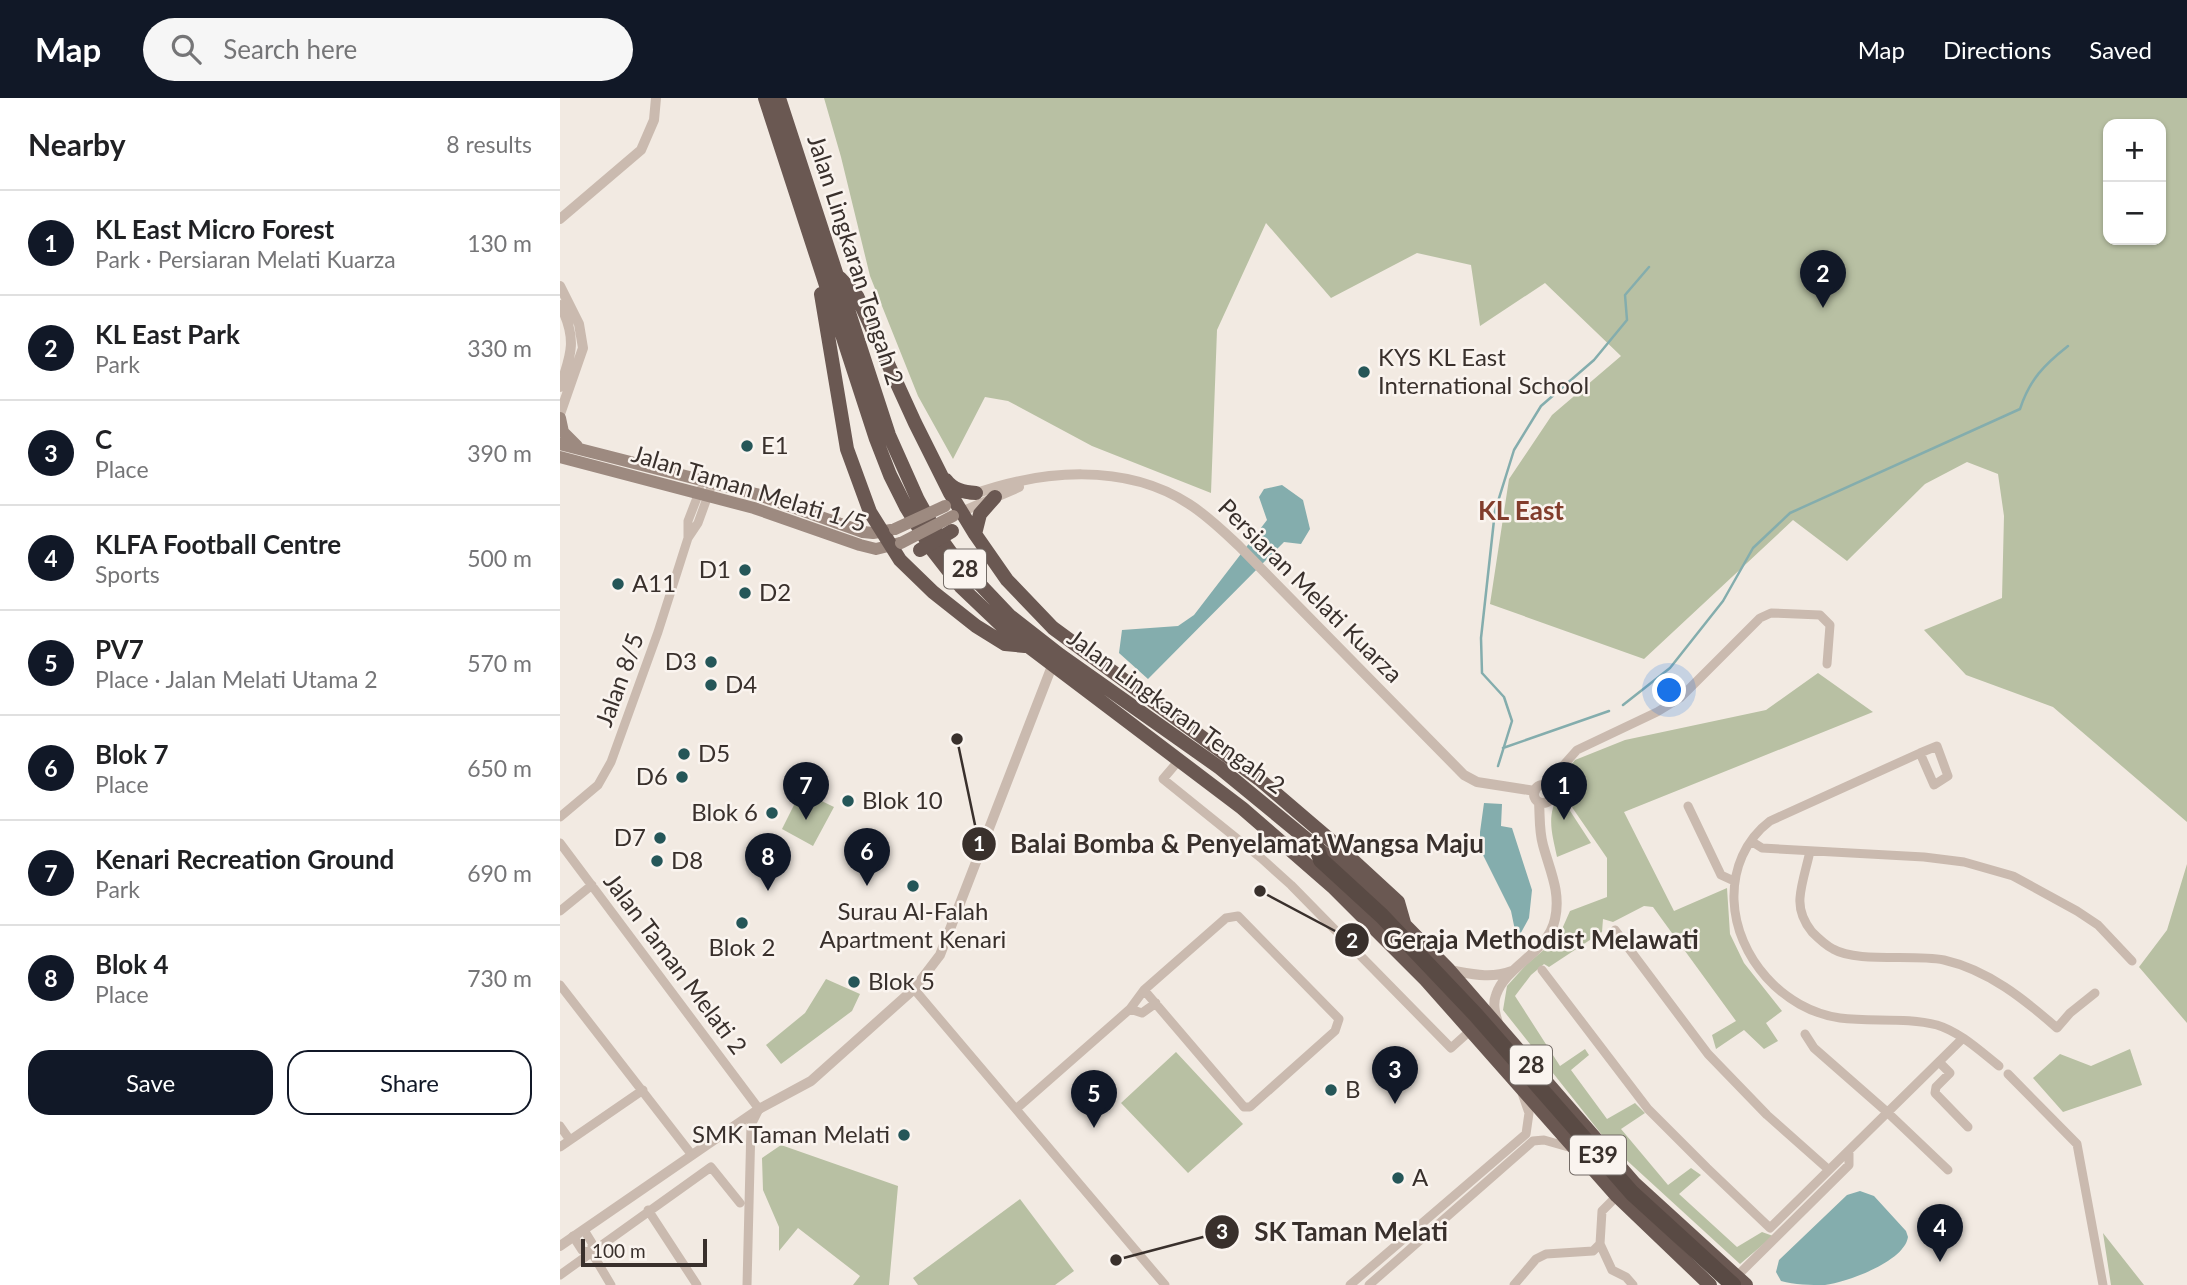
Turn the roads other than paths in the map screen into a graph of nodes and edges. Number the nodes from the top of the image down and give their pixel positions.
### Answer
1 (656, 98) edge
2 (765, 98) edge
3 (779, 98) edge
4 (596, 191) junction
5 (560, 211) edge
6 (560, 219) edge
7 (813, 245) junction
8 (837, 274) junction
9 (560, 286) edge
10 (560, 305) edge
11 (560, 387) edge
12 (560, 416) edge
13 (560, 444) edge
14 (581, 450) junction
15 (560, 457) edge
16 (938, 471) junction
17 (1030, 480) junction
18 (706, 488) junction
19 (976, 493) junction
20 (995, 497) junction
21 (953, 509) junction
22 (889, 531) junction
23 (977, 538) junction
24 (896, 544) junction
25 (876, 549) junction
26 (900, 560) junction
27 (912, 572) junction
28 (1026, 646) junction
29 (1827, 664) dead end
30 (1052, 666) junction
31 (1920, 753) dead end
32 (1180, 759) junction
33 (1540, 793) junction
34 (1688, 806) dead end
35 (560, 817) edge
36 (1751, 841) junction
37 (560, 843) edge
38 (1316, 846) junction
39 (1810, 851) junction
40 (1734, 881) junction
41 (592, 886) junction
42 (560, 911) edge
43 (1404, 923) junction
44 (1615, 930) dead end
45 (2132, 961) dead end
46 (1449, 970) junction
47 (1515, 970) junction
48 (1542, 970) dead end
49 (560, 985) edge
50 (914, 989) junction
51 (1144, 990) junction
52 (2095, 993) dead end
53 (1156, 1003) junction
54 (1130, 1009) junction
55 (1473, 1022) junction
56 (1499, 1029) junction
57 (1805, 1034) dead end
58 (1962, 1039) junction
59 (1939, 1062) junction
60 (1999, 1066) dead end
61 (2008, 1074) dead end
62 (1520, 1086) junction
63 (643, 1090) junction
64 (760, 1109) junction
65 (1016, 1109) junction
66 (1888, 1112) junction
67 (560, 1126) edge
68 (1968, 1127) dead end
69 (570, 1140) junction
70 (560, 1147) edge
71 (1574, 1149) junction
72 (1849, 1151) junction
73 (692, 1155) junction
74 (1829, 1170) junction
75 (1948, 1170) dead end
76 (1617, 1196) junction
77 (740, 1203) dead end
78 (648, 1210) junction
79 (583, 1230) junction
80 (573, 1237) junction
81 (1600, 1244) junction
82 (560, 1246) edge
83 (592, 1252) junction
84 (560, 1275) edge
85 (1738, 1282) edge
86 (611, 1285) edge
87 (697, 1285) edge
88 (747, 1285) edge
89 (1165, 1285) edge
90 (1350, 1285) edge
91 (1369, 1285) edge
92 (1514, 1285) edge
93 (1633, 1285) edge
94 (1710, 1285) edge
95 (2103, 1285) edge

1 - 4 street
2 - 7 highway, Jalan Lingkaran Tengah 2 / 28
3 - 8 highway, Jalan Lingkaran Tengah 2 / 28
4 - 5 street
4 - 6 street
7 - 22 highway
7 - 28 highway, Jalan Lingkaran Tengah 2 / 28
8 - 16 highway
8 - 38 highway, Jalan Lingkaran Tengah 2 / 28
9 - 12 street
10 - 11 street
12 - 14 main road
13 - 14 main road, Jalan Taman Melati 1/5
14 - 18 main road, Jalan Taman Melati 1/5
15 - 18 main road, Jalan Taman Melati 1/5
16 - 19 highway
16 - 21 highway
17 - 19 street, Persiaran Melati Kuarza
17 - 20 street, Persiaran Melati Kuarza
17 - 33 street, Persiaran Melati Kuarza
18 - 22 main road, Jalan Taman Melati 1/5
18 - 25 main road, Jalan Taman Melati 1/5
18 - 35 street, Jalan 8/5
19 - 21 street, Persiaran Melati Kuarza
20 - 21 street, Persiaran Melati Kuarza
20 - 23 highway
21 - 22 main road, Jalan Taman Melati 1/5, bridge
21 - 23 highway
21 - 24 main road, Jalan Taman Melati 1/5, bridge
22 - 24 highway
23 - 27 highway, bridge
23 - 43 highway
24 - 25 main road, Jalan Taman Melati 1/5
24 - 26 highway
25 - 26 main road
26 - 27 highway
27 - 28 highway
28 - 30 highway, Jalan Lingkaran Tengah 2 / 28
29 - 33 street
30 - 32 highway, Jalan Lingkaran Tengah 2 / 28
30 - 50 street
31 - 36 street
32 - 55 highway, Jalan Lingkaran Tengah 2 / 28
32 - 55 street
33 - 47 street
34 - 40 street
36 - 39 street
36 - 40 street
37 - 41 street, Jalan Taman Melati 2
38 - 43 highway, Jalan Lingkaran Tengah 2 / 28
38 - 55 highway, E39
39 - 45 street
39 - 52 street
40 - 58 street
41 - 42 street
41 - 64 street, Jalan Taman Melati 2
43 - 46 highway, Jalan Lingkaran Tengah 2 / 28
44 - 74 street
46 - 47 street
46 - 56 highway, Jalan Lingkaran Tengah 2 / 28
47 - 56 street
48 - 74 street
49 - 63 street
50 - 64 street
50 - 65 street
51 - 53 street
51 - 53 street
51 - 54 street
53 - 54 street
54 - 65 street
55 - 62 highway, Jalan Lingkaran Tengah 2 / 28
55 - 85 highway, E39
56 - 85 highway, Jalan Lingkaran Tengah 2 / 28
57 - 66 street
58 - 59 street
58 - 60 street
59 - 66 street
59 - 68 street
61 - 95 street
62 - 71 highway, Jalan Lingkaran Tengah 2 / 28
62 - 90 street
63 - 69 street
63 - 73 street
64 - 73 street
64 - 88 street
65 - 89 street
66 - 72 street
66 - 75 street
67 - 69 street
69 - 70 street
71 - 76 highway, Jalan Lingkaran Tengah 2 / 28
71 - 91 street
72 - 74 street
72 - 85 street
73 - 79 street
76 - 81 street
76 - 94 highway, Jalan Lingkaran Tengah 2 / 28
77 - 78 street
78 - 83 street
78 - 87 street
79 - 80 street
79 - 83 street
80 - 82 street
80 - 83 street
81 - 92 street
81 - 93 street
83 - 84 street
83 - 86 street

